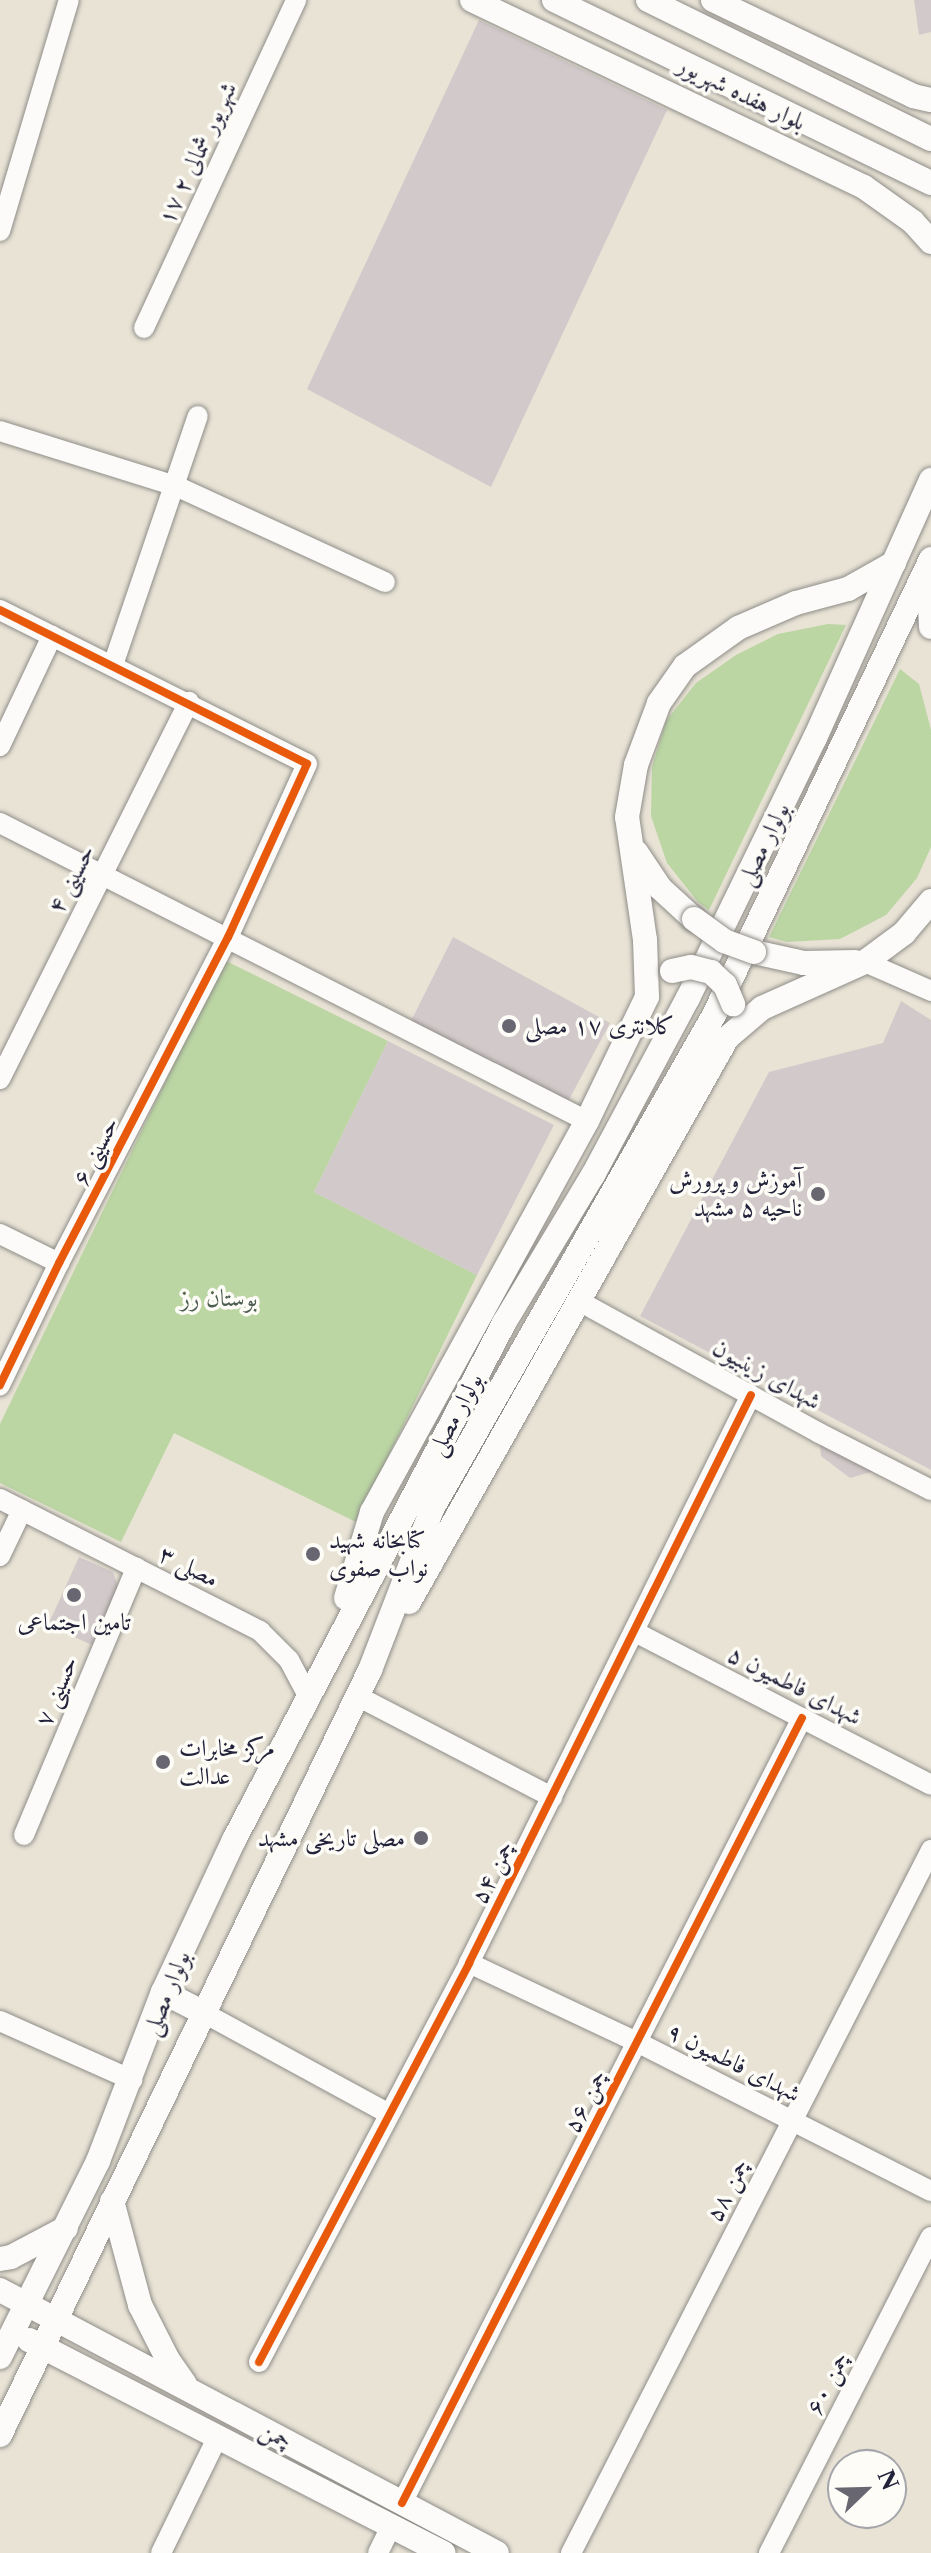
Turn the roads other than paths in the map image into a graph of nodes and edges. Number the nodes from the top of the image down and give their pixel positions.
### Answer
1 (69, 0) edge
2 (296, 0) edge
3 (472, 0) edge
4 (554, 0) edge
5 (648, 0) edge
6 (713, 0) edge
7 (742, 7) edge
8 (931, 100) edge
9 (931, 139) edge
10 (931, 183) edge
11 (0, 231) edge
12 (931, 242) edge
13 (144, 328) dead end
14 (198, 416) dead end
15 (0, 431) edge
16 (931, 480) edge
17 (176, 486) junction
18 (929, 562) edge
19 (894, 563) junction
20 (385, 582) dead end
21 (0, 610) edge
22 (931, 627) edge
23 (52, 636) junction
24 (113, 665) junction
25 (189, 702) junction
26 (0, 746) edge
27 (0, 823) edge
28 (632, 847) junction
29 (102, 874) junction
30 (931, 901) edge
31 (228, 937) junction
32 (865, 962) junction
33 (931, 991) edge
34 (647, 997) junction
35 (727, 1038) junction
36 (0, 1079) edge
37 (587, 1121) junction
38 (0, 1234) edge
39 (59, 1263) junction
40 (579, 1301) junction
41 (0, 1385) edge
42 (751, 1395) junction
43 (931, 1490) edge
44 (0, 1499) edge
45 (22, 1510) junction
46 (0, 1556) edge
47 (136, 1568) junction
48 (635, 1632) junction
49 (331, 1650) junction
50 (370, 1670) junction
51 (308, 1695) junction
52 (357, 1696) junction
53 (802, 1718) junction
54 (931, 1785) edge
55 (552, 1797) junction
56 (24, 1835) dead end
57 (931, 1850) edge
58 (469, 1963) junction
59 (163, 1992) junction
60 (204, 2013) junction
61 (0, 2021) edge
62 (637, 2042) junction
63 (132, 2080) junction
64 (389, 2114) junction
65 (792, 2120) junction
66 (931, 2191) edge
67 (112, 2201) junction
68 (66, 2228) junction
69 (931, 2237) edge
70 (0, 2259) edge
71 (0, 2290) edge
72 (27, 2303) junction
73 (55, 2318) junction
74 (6, 2330) edge
75 (42, 2346) junction
76 (0, 2357) edge
77 (259, 2362) dead end
78 (189, 2389) junction
79 (0, 2435) edge
80 (218, 2436) junction
81 (402, 2503) junction
82 (391, 2526) junction
83 (161, 2553) edge
84 (378, 2553) edge
85 (443, 2553) edge
86 (497, 2553) edge
87 (571, 2553) edge
88 (769, 2553) edge

1 - 11 street
2 - 13 street, ۱۷ شهریور شمالی ۲
3 - 12 main road
4 - 10 main road, بلوار هفده شهریور
5 - 9 main road, بلوار هفده شهریور
6 - 7 main road
7 - 8 main road
14 - 17 street
15 - 17 street
16 - 19 main road, بولوار مصلی
17 - 20 street
17 - 24 street
18 - 22 main road
18 - 50 main road, بولوار مصلی
19 - 28 main road
19 - 49 main road, بولوار مصلی
21 - 23 street
23 - 24 street
23 - 26 street
24 - 25 street
25 - 29 street, حسینی ۴
25 - 31 street, حسینی ۶
27 - 29 street
28 - 32 main road, bridge
28 - 34 main road
29 - 31 street
29 - 36 street, حسینی ۴
30 - 32 main road
31 - 37 street
31 - 39 street, حسینی ۶
32 - 33 street
32 - 35 main road
34 - 35 main road, bridge
34 - 37 main road
35 - 40 main road
37 - 49 main road
38 - 39 street
39 - 41 street, حسینی ۶
40 - 42 street, شهدای زینبیون
40 - 50 main road
42 - 43 street, شهدای زینبیون
42 - 48 street, چمن ۵۴
44 - 45 street, مصلی ۳
45 - 46 street
45 - 47 street, مصلی ۳
47 - 51 street, مصلی ۳
47 - 56 street, حسینی ۷
48 - 53 street, شهدای فاطمیون ۵
48 - 55 street, چمن ۵۴
49 - 51 main road, بولوار مصلی
50 - 52 main road, بولوار مصلی
51 - 59 main road, بولوار مصلی
52 - 55 street
52 - 60 main road, بولوار مصلی
53 - 54 street, شهدای فاطمیون ۵
53 - 62 street, چمن ۵۶
55 - 58 street, چمن ۵۴
57 - 65 street, چمن ۵۸
58 - 62 street, شهدای فاطمیون ۹
58 - 64 street, چمن ۵۴
59 - 60 main road
59 - 63 main road, بولوار مصلی
60 - 64 street
60 - 67 main road, بولوار مصلی
61 - 63 street
62 - 65 street, شهدای فاطمیون ۹
62 - 81 street, چمن ۵۶
63 - 68 main road, بولوار مصلی
64 - 77 street, چمن ۵۴
65 - 66 street, شهدای فاطمیون ۹
65 - 87 street, چمن ۵۸
67 - 73 main road, بولوار مصلی
67 - 78 main road
68 - 70 main road
68 - 72 main road, بولوار مصلی
69 - 88 street, چمن ۶۰
71 - 72 main road, چمن
72 - 73 main road, چمن
72 - 74 main road, بولوار مصلی
73 - 75 main road, بولوار مصلی
73 - 78 main road, چمن
74 - 75 main road, چمن
74 - 76 main road, بولوار مصلی
75 - 79 main road, بولوار مصلی
75 - 80 main road, چمن
78 - 81 main road, چمن
80 - 82 main road, چمن
80 - 83 street
81 - 82 main road
81 - 86 main road, چمن
82 - 84 street
82 - 85 main road, چمن

